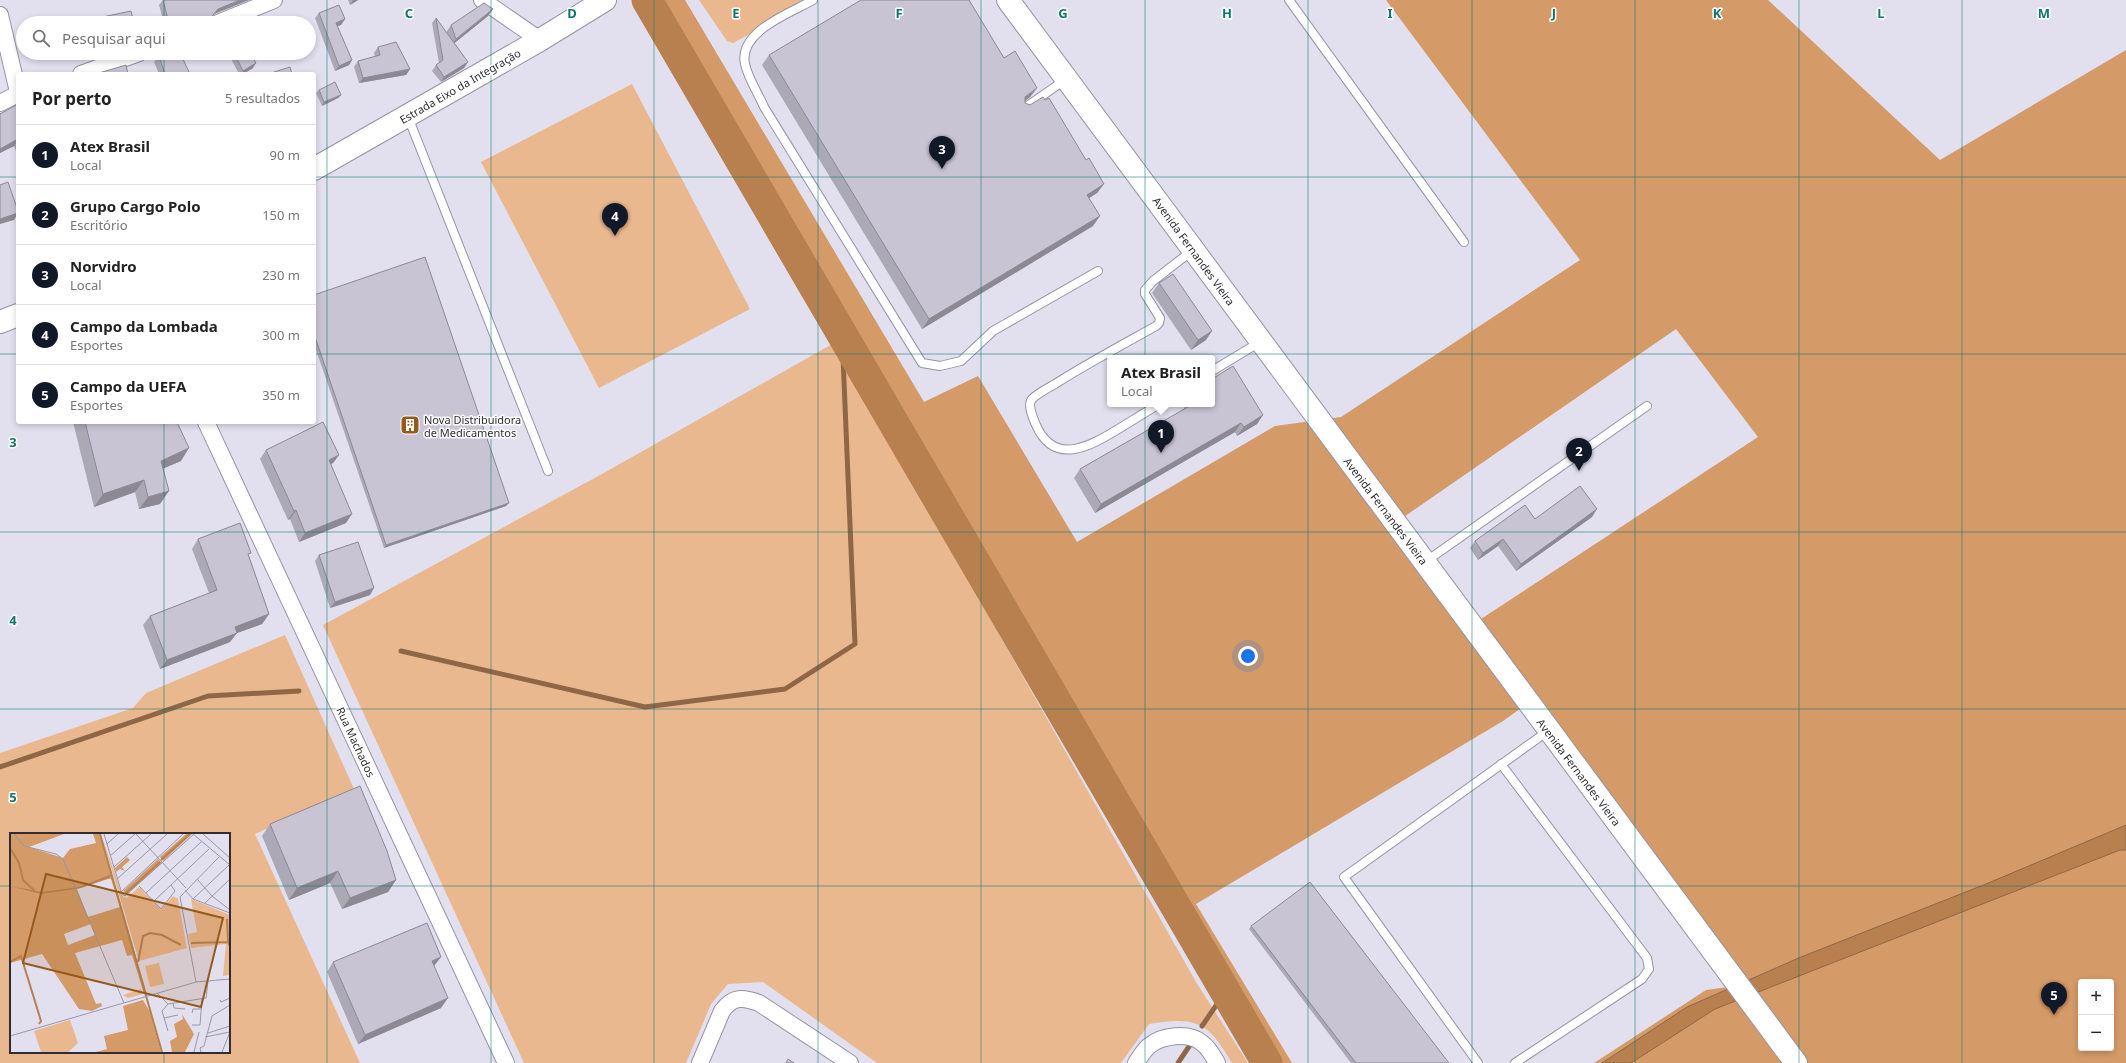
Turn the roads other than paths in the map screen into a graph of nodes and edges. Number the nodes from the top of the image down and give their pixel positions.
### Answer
1 (274, 0) edge
2 (482, 0) edge
3 (605, 0) edge
4 (813, 0) edge
5 (1008, 0) edge
6 (1289, 0) edge
7 (0, 14) edge
8 (235, 16) edge
9 (540, 40) junction
10 (120, 60) edge
11 (87, 72) edge
12 (1066, 79) junction
13 (16, 84) edge
14 (16, 94) edge
15 (0, 104) edge
16 (1023, 108) edge
17 (408, 116) junction
18 (316, 168) edge
19 (1464, 242) dead end
20 (1193, 250) junction
21 (1098, 271) dead end
22 (1260, 341) junction
23 (1215, 369) edge
24 (1647, 406) dead end
25 (1154, 407) edge
26 (207, 424) edge
27 (548, 471) dead end
28 (1424, 562) junction
29 (1548, 730) junction
30 (1501, 764) junction
31 (840, 1060) edge
32 (506, 1063) edge
33 (700, 1063) edge
34 (1136, 1063) edge
35 (1217, 1063) edge
36 (1478, 1063) edge
37 (1515, 1063) edge
38 (1796, 1063) edge

1 - 8 street
2 - 9 street
3 - 9 main road, Estrada Eixo da Integração
4 - 21 lane
5 - 12 main road, Avenida Fernandes Vieira
6 - 19 lane
7 - 13 street
9 - 17 main road, Estrada Eixo da Integração
10 - 11 street
12 - 16 lane
12 - 20 main road, Avenida Fernandes Vieira
14 - 15 street
17 - 18 main road, Estrada Eixo da Integração
17 - 27 lane
20 - 22 main road, Avenida Fernandes Vieira
20 - 25 lane
22 - 23 lane
22 - 28 main road, Avenida Fernandes Vieira
24 - 28 lane
26 - 32 street, Rua Machados
28 - 29 main road, Avenida Fernandes Vieira
29 - 30 lane
29 - 38 main road, Avenida Fernandes Vieira
30 - 36 lane
30 - 37 lane
31 - 33 street
34 - 35 street

